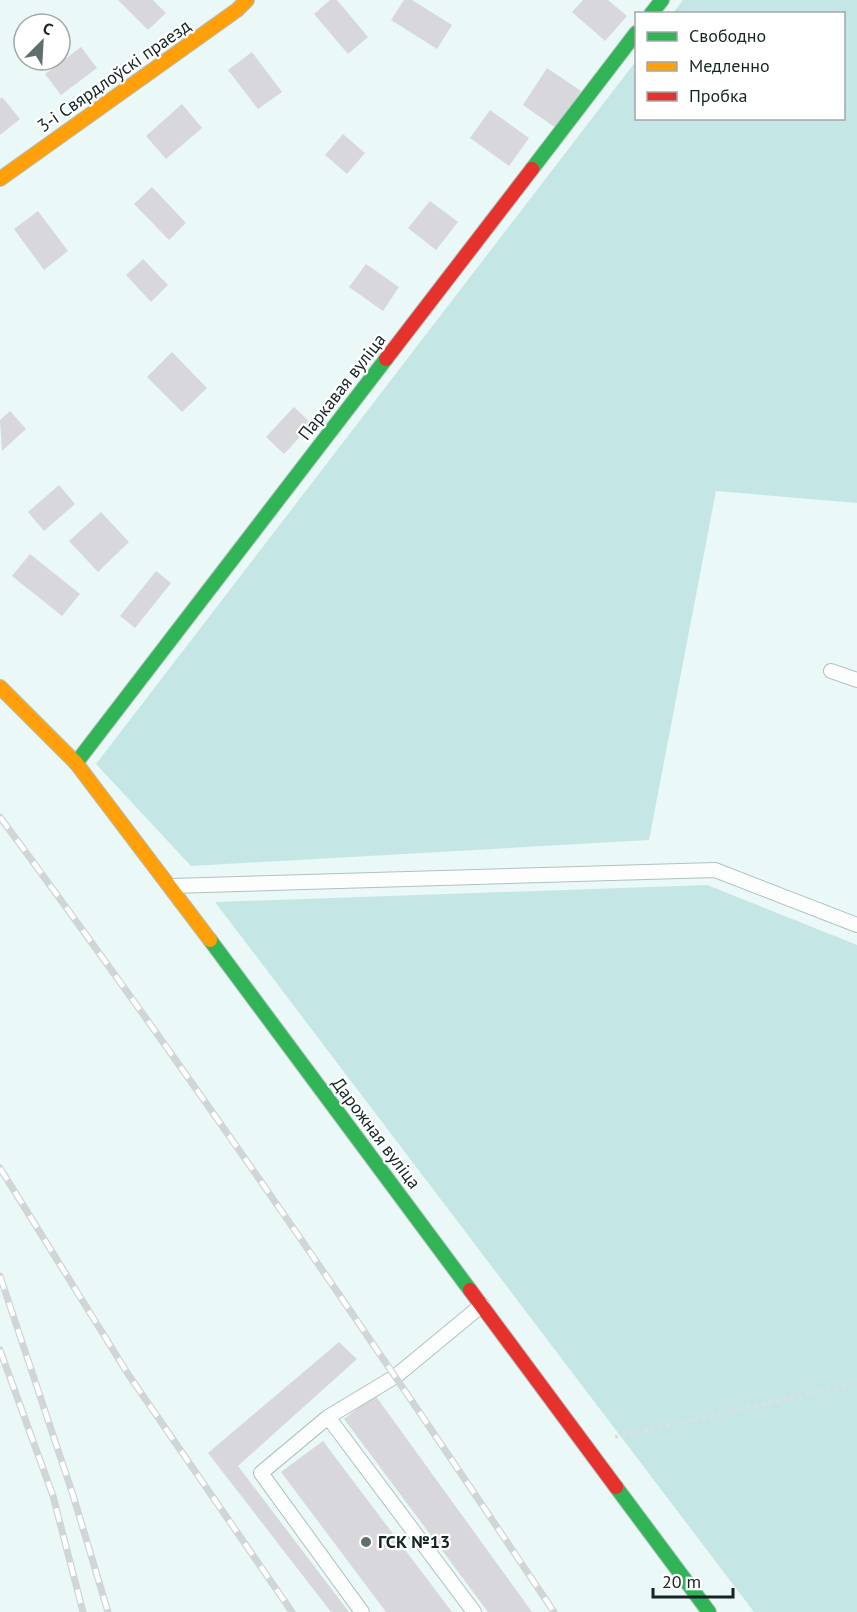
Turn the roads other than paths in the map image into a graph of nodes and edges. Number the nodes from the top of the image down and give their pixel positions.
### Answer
1 (247, 0) edge
2 (662, 0) edge
3 (653, 12) edge
4 (635, 34) edge
5 (0, 179) edge
6 (831, 671) dead end
7 (857, 680) edge
8 (0, 687) edge
9 (76, 763) junction
10 (170, 886) junction
11 (857, 925) edge
12 (482, 1305) junction
13 (328, 1417) junction
14 (362, 1612) edge
15 (474, 1612) edge
16 (709, 1612) edge

1 - 5 street, 3-і Свярдлоўскі праезд
2 - 3 street
4 - 9 street, Паркавая вуліца
6 - 7 lane
8 - 9 street, Дарожная вуліца
9 - 10 street, Дарожная вуліца
10 - 11 lane
10 - 12 street, Дарожная вуліца
12 - 13 lane
12 - 16 street, Дарожная вуліца
13 - 14 lane
13 - 15 lane

